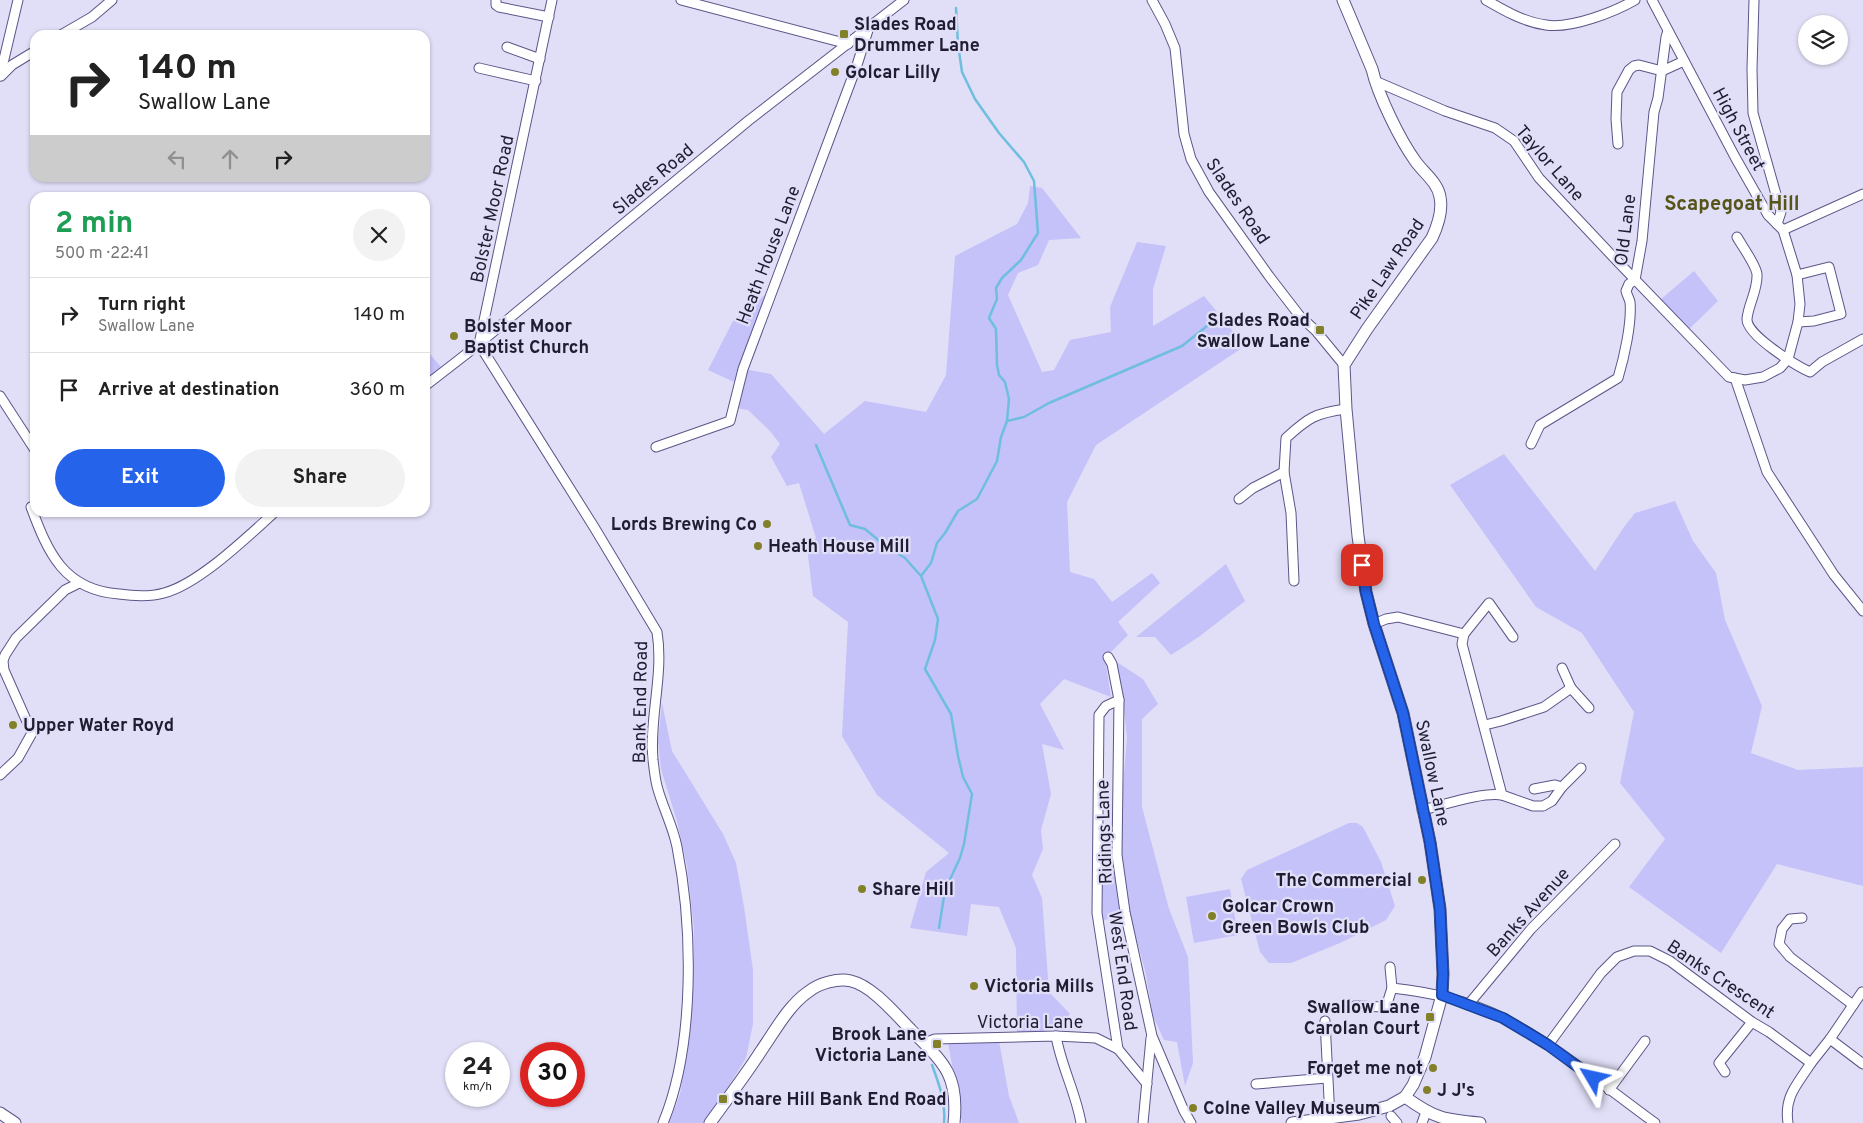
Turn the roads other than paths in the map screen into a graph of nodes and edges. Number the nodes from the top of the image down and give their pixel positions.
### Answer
1 (18, 0) edge
2 (112, 0) edge
3 (552, 0) edge
4 (681, 0) edge
5 (904, 0) edge
6 (1152, 0) edge
7 (1343, 0) edge
8 (1486, 0) edge
9 (1635, 0) edge
10 (1652, 0) edge
11 (1754, 0) edge
12 (496, 2) edge
13 (549, 17) junction
14 (870, 27) junction
15 (69, 30) edge
16 (1668, 30) junction
17 (848, 44) junction
18 (507, 47) dead end
19 (30, 54) edge
20 (540, 59) junction
21 (1684, 61) junction
22 (479, 68) dead end
23 (1662, 71) junction
24 (0, 76) edge
25 (536, 81) junction
26 (1375, 81) junction
27 (1618, 144) dead end
28 (1863, 194) edge
29 (1780, 227) junction
30 (1737, 237) dead end
31 (1797, 275) junction
32 (1635, 280) junction
33 (1798, 322) junction
34 (1863, 339) edge
35 (479, 344) junction
36 (1788, 359) junction
37 (1344, 365) junction
38 (1735, 378) junction
39 (430, 382) edge
40 (0, 396) edge
41 (1346, 409) junction
42 (30, 442) edge
43 (1531, 444) dead end
44 (656, 447) dead end
45 (1284, 472) junction
46 (1239, 499) dead end
47 (35, 517) edge
48 (269, 517) edge
49 (1294, 581) dead end
50 (79, 583) junction
51 (1863, 611) edge
52 (1374, 624) junction
53 (1464, 634) junction
54 (1513, 637) dead end
55 (1108, 656) dead end
56 (1562, 668) dead end
57 (1571, 688) junction
58 (1119, 700) junction
59 (1589, 708) dead end
60 (1485, 725) junction
61 (1582, 768) dead end
62 (0, 774) edge
63 (1562, 787) junction
64 (1534, 789) dead end
65 (1502, 795) junction
66 (1422, 810) junction
67 (1615, 844) dead end
68 (1802, 918) dead end
69 (1390, 967) dead end
70 (1392, 988) junction
71 (1862, 992) edge
72 (1442, 995) junction
73 (1468, 1005) junction
74 (1853, 1005) junction
75 (1355, 1006) dead end
76 (1325, 1021) dead end
77 (1752, 1022) junction
78 (1056, 1036) junction
79 (1152, 1036) junction
80 (1830, 1039) junction
81 (1645, 1041) dead end
82 (924, 1043) junction
83 (1548, 1045) junction
84 (1118, 1048) junction
85 (1814, 1060) junction
86 (1863, 1064) edge
87 (1725, 1072) dead end
88 (1327, 1078) junction
89 (1148, 1084) junction
90 (1256, 1084) dead end
91 (1609, 1090) junction
92 (1405, 1097) junction
93 (0, 1113) edge
94 (1391, 1116) dead end
95 (1330, 1118) junction
96 (1424, 1118) edge
97 (16, 1123) edge
98 (663, 1123) edge
99 (710, 1123) edge
100 (954, 1123) edge
101 (1081, 1123) edge
102 (1143, 1123) edge
103 (1191, 1123) edge
104 (1292, 1123) edge
105 (1397, 1123) edge
106 (1480, 1123) edge
107 (1655, 1123) edge
108 (1788, 1123) edge

1 - 24 street
2 - 15 street
3 - 13 street, Bolster Moor Road
4 - 17 street
5 - 14 street, Slades Road
6 - 37 street, Slades Road
7 - 26 street, Pike Law Road
8 - 9 street
10 - 16 street, High Street
11 - 29 street
12 - 13 street
13 - 20 street, Bolster Moor Road
14 - 17 street, Slades Road
14 - 44 street, Heath House Lane
16 - 21 street, High Street
16 - 23 street, Old Lane
17 - 35 street, Slades Road
18 - 20 street
19 - 24 street
20 - 25 street, Bolster Moor Road
21 - 23 street
21 - 29 street, High Street
22 - 25 street
23 - 27 street
23 - 32 street, Old Lane
25 - 35 street, Bolster Moor Road
26 - 32 street, Taylor Lane
26 - 37 street, Pike Law Road
28 - 29 street
29 - 31 street, High Street
30 - 36 street
31 - 33 street, High Street
31 - 33 street
32 - 38 street, Taylor Lane
32 - 43 street, Old Lane
33 - 36 street, High Street
34 - 36 street
35 - 39 street, Slades Road
35 - 98 street, Bank End Road
36 - 38 street
37 - 41 street, Swallow Lane
38 - 51 street
40 - 42 street
41 - 45 street
41 - 52 street, Swallow Lane
45 - 46 street
45 - 49 street
47 - 50 street
48 - 50 street
50 - 62 street
52 - 53 street
52 - 66 street, Swallow Lane
53 - 54 street
53 - 60 street
55 - 58 street, Ridings Lane
56 - 57 street
57 - 59 street
57 - 60 street
58 - 79 street, Ridings Lane
58 - 84 street, West End Road
60 - 65 street
61 - 63 street
63 - 64 street
63 - 65 street
65 - 66 street
66 - 72 street, Swallow Lane
67 - 73 street, Banks Avenue
68 - 74 street
69 - 70 street
70 - 72 street
70 - 75 street
71 - 74 street
72 - 73 street
72 - 92 street, Swallow Lane
73 - 83 street
74 - 80 street
76 - 88 street
77 - 83 street, Banks Crescent
77 - 85 street, Banks Crescent
77 - 87 street
78 - 82 street, Victoria Lane
78 - 84 street, Victoria Lane
78 - 101 street
79 - 89 street
79 - 103 street
80 - 85 street
80 - 86 street
81 - 91 street
82 - 99 street
82 - 100 street
83 - 91 street
84 - 89 street, Victoria Lane
85 - 108 street
88 - 90 street
88 - 95 street
89 - 102 street
91 - 107 street
92 - 95 street
92 - 96 street
93 - 97 street
94 - 105 street
95 - 104 street
96 - 106 street

